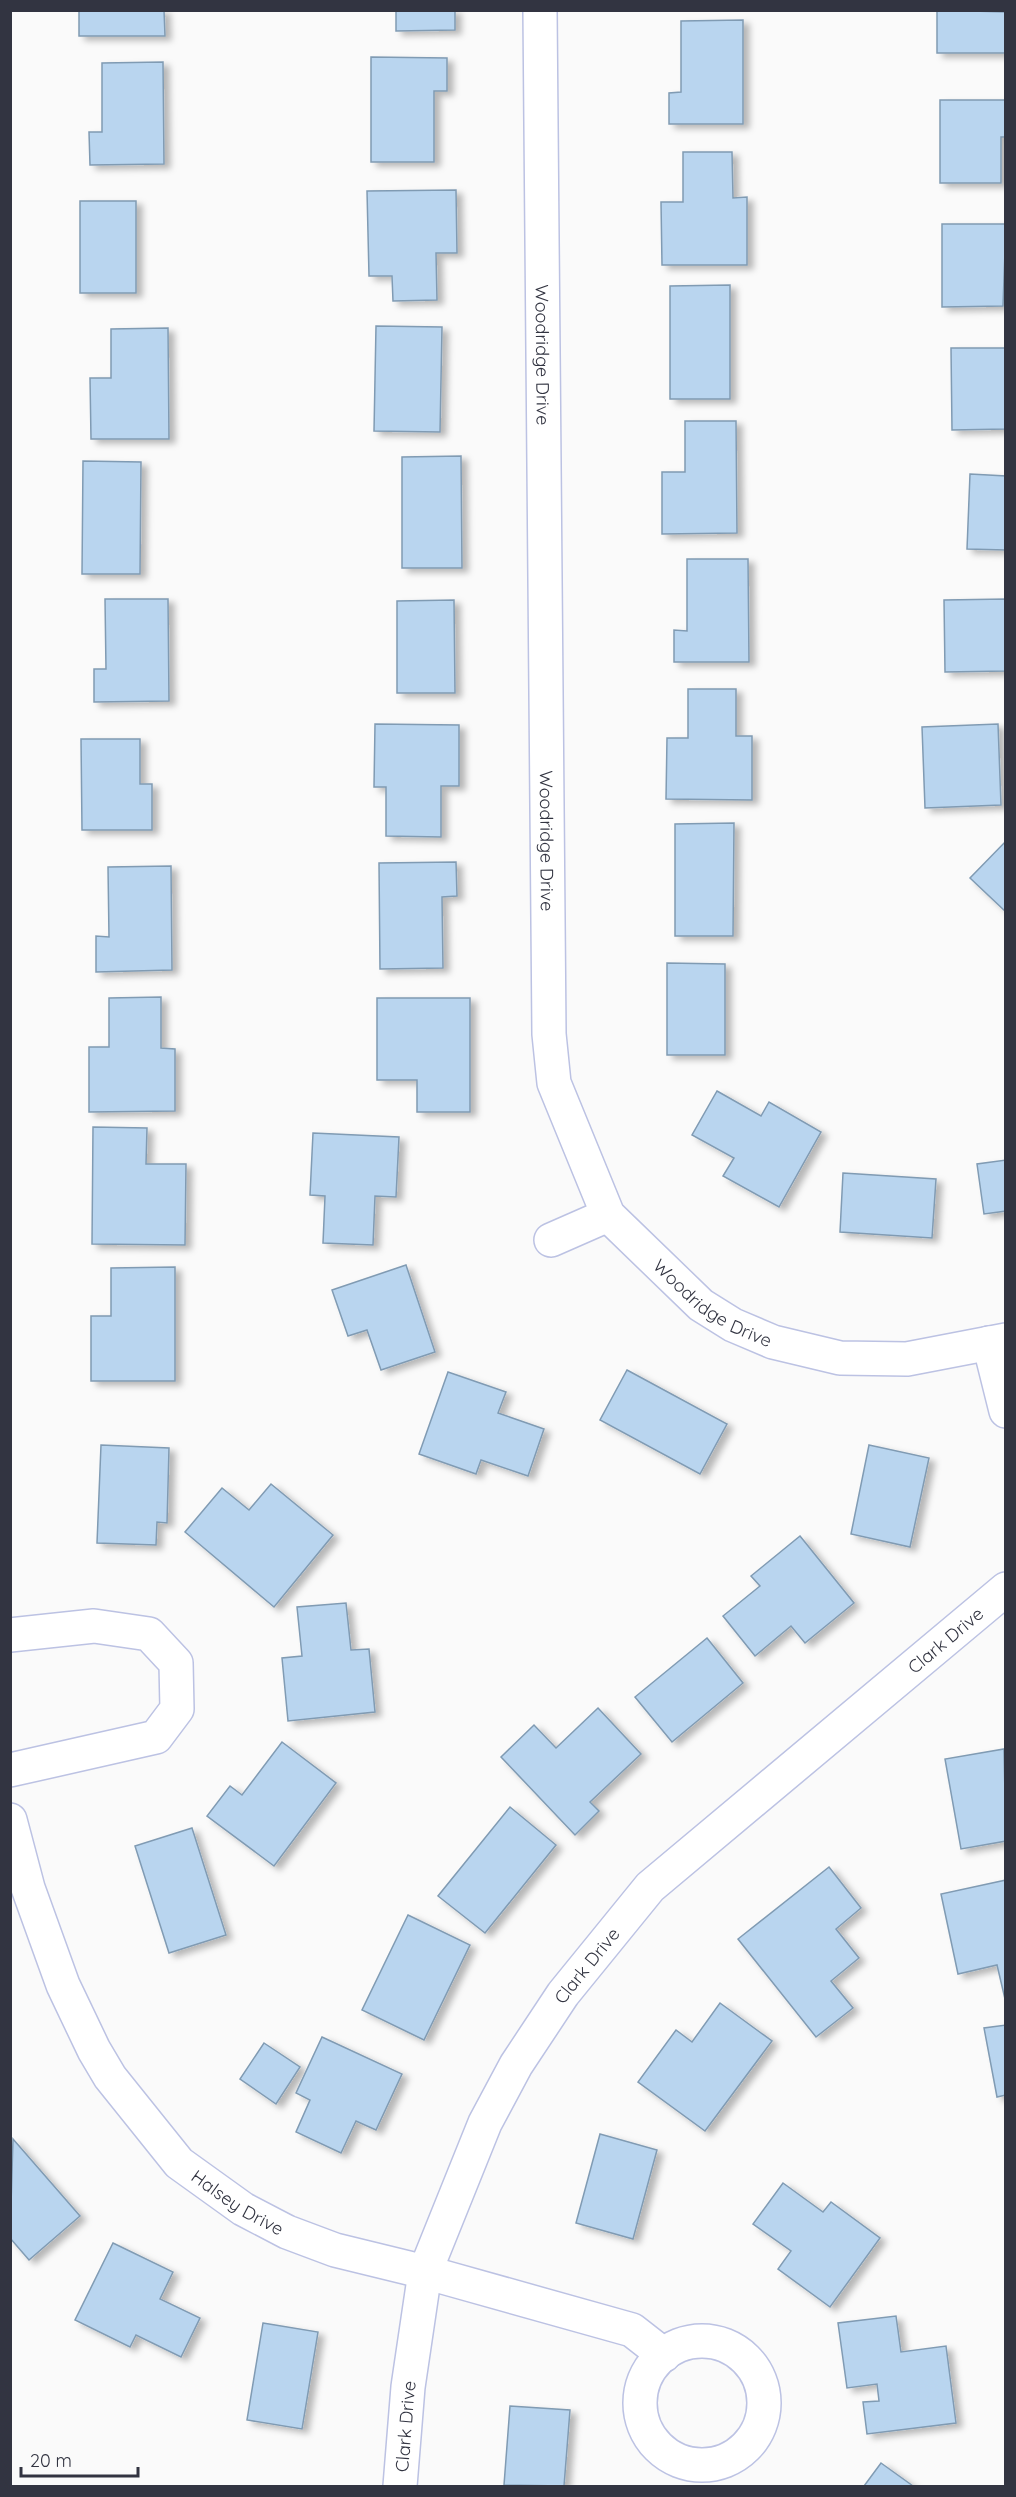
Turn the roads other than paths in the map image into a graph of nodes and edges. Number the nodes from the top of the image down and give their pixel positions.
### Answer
1 (540, 10) edge
2 (608, 1215) junction
3 (551, 1240) dead end
4 (997, 1341) edge
5 (1005, 1411) edge
6 (1005, 1589) edge
7 (10, 1635) edge
8 (10, 1770) edge
9 (10, 1820) edge
10 (425, 2272) junction
11 (664, 2355) dead end
12 (400, 2487) edge

1 - 2 street, Woodridge Drive
2 - 3 street
2 - 4 street, Woodridge Drive
4 - 5 street
6 - 10 street, Clark Drive
7 - 8 street
9 - 10 street, Halsey Drive
10 - 11 street, Halsey Drive
10 - 12 street, Clark Drive

